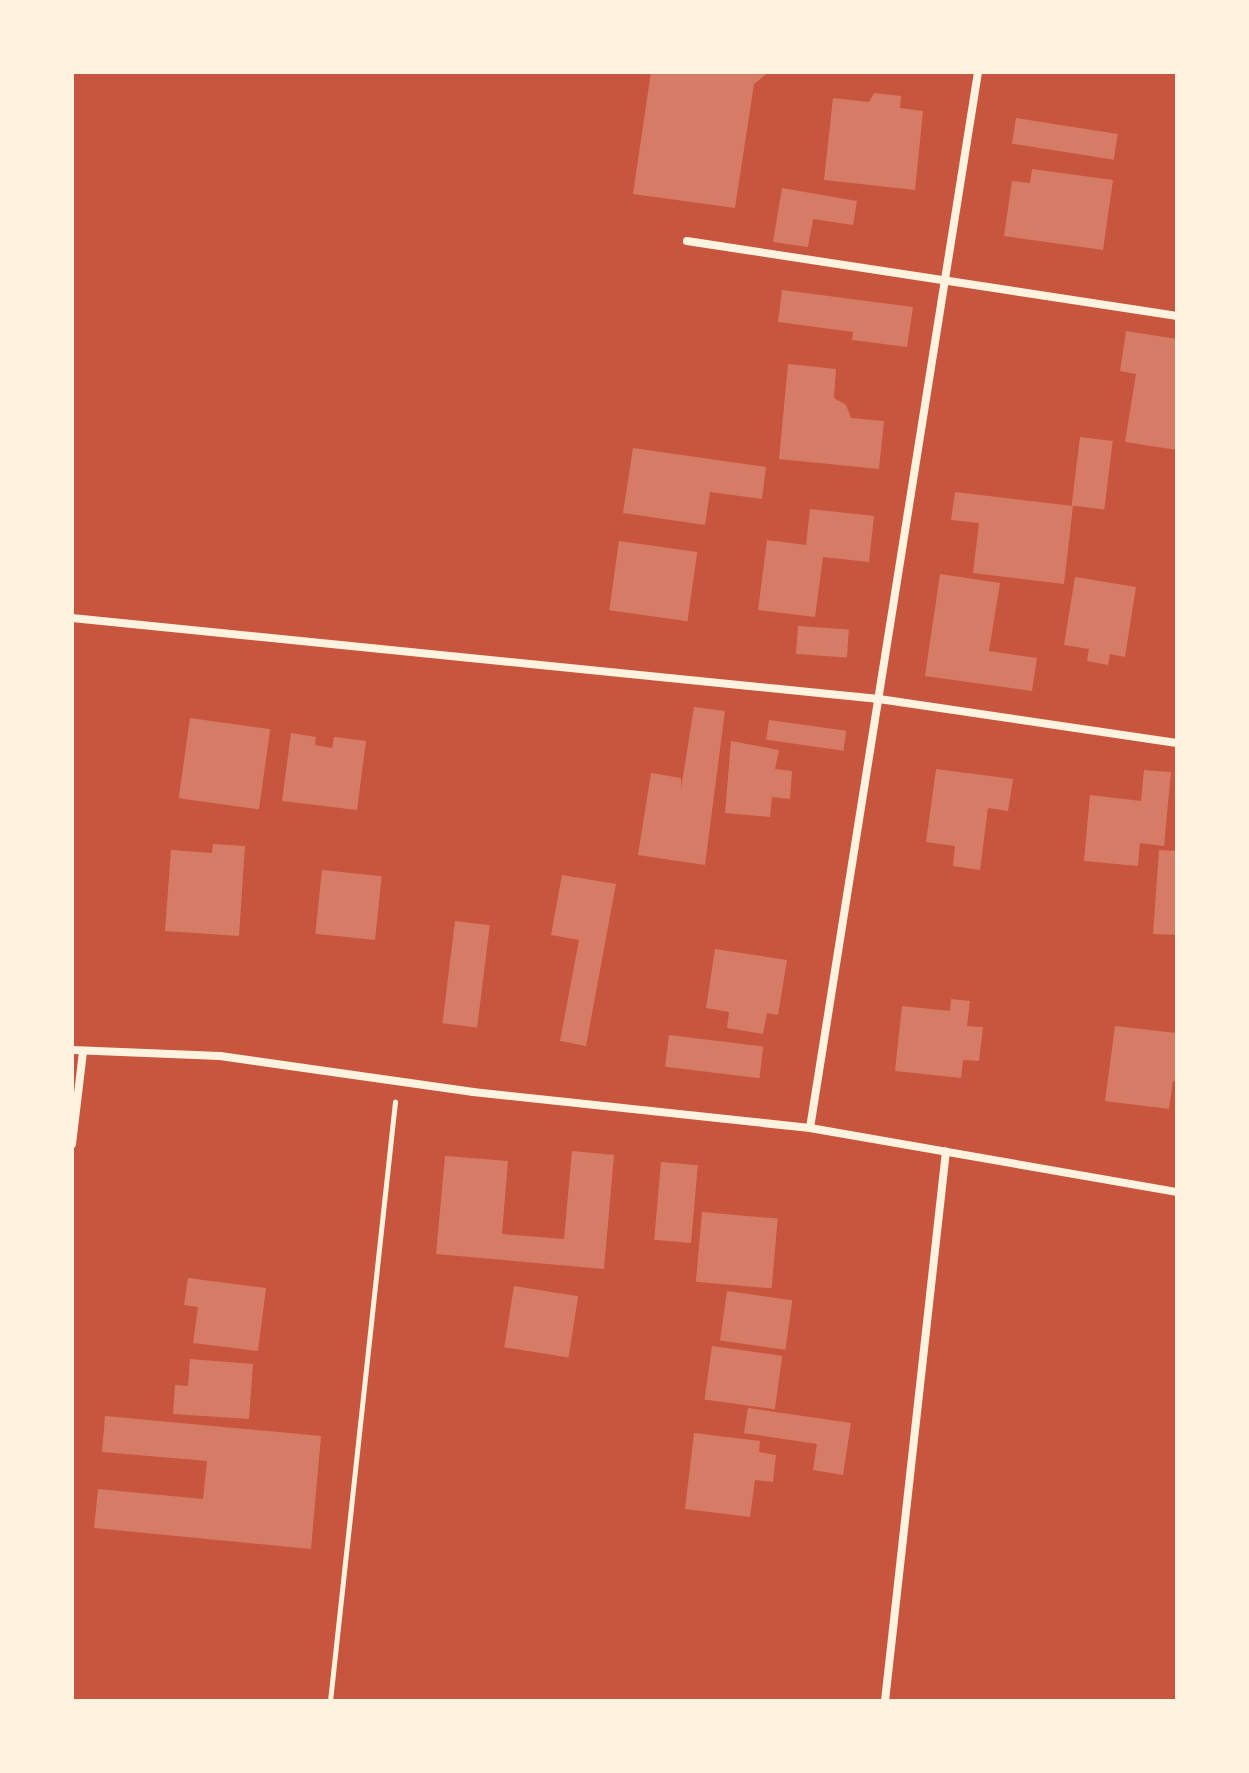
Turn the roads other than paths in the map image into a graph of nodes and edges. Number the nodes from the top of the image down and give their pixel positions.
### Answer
1 (978, 72) edge
2 (687, 241) dead end
3 (945, 278) junction
4 (1177, 316) edge
5 (72, 618) edge
6 (879, 699) junction
7 (1177, 743) edge
8 (72, 1050) edge
9 (83, 1052) junction
10 (810, 1128) junction
11 (72, 1144) edge
12 (946, 1151) junction
13 (1177, 1192) edge
14 (885, 1701) edge

1 - 3 street
2 - 3 street
3 - 4 street
3 - 6 street
5 - 6 street
6 - 7 street
6 - 10 street
8 - 9 street
9 - 10 street
9 - 11 street
10 - 12 street
12 - 13 street
12 - 14 street

